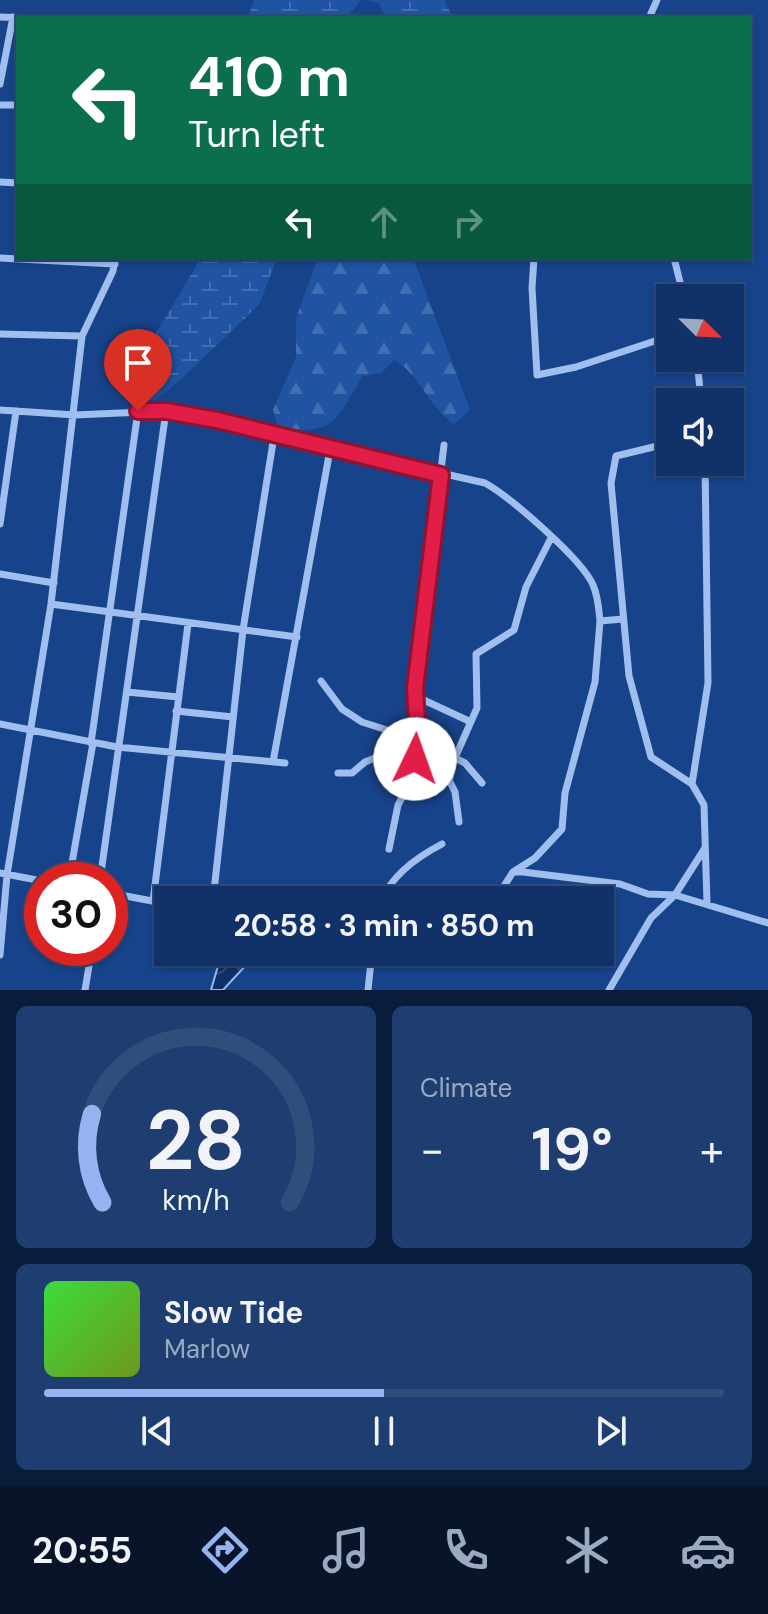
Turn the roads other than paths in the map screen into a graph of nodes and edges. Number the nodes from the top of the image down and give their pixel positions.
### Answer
1 (657, 0) edge
2 (650, 14) edge
3 (0, 17) edge
4 (13, 17) junction
5 (16, 17) edge
6 (0, 84) edge
7 (77, 260) edge
8 (534, 260) edge
9 (674, 260) edge
10 (115, 261) edge
11 (680, 284) edge
12 (0, 334) edge
13 (82, 336) junction
14 (656, 341) edge
15 (0, 410) edge
16 (16, 411) junction
17 (138, 411) junction
18 (166, 411) junction
19 (75, 415) junction
20 (274, 436) junction
21 (444, 445) dead end
22 (656, 446) edge
23 (330, 450) junction
24 (441, 475) junction
25 (705, 476) edge
26 (0, 524) edge
27 (551, 538) junction
28 (0, 574) edge
29 (54, 583) junction
30 (51, 604) junction
31 (110, 613) junction
32 (136, 617) junction
33 (623, 619) junction
34 (600, 621) junction
35 (188, 624) junction
36 (243, 630) junction
37 (297, 637) junction
38 (321, 681) dead end
39 (127, 692) junction
40 (415, 696) junction
41 (178, 697) junction
42 (176, 711) junction
43 (233, 717) junction
44 (471, 722) junction
45 (0, 724) edge
46 (30, 729) junction
47 (418, 740) junction
48 (92, 743) junction
49 (117, 747) junction
50 (434, 750) junction
51 (171, 753) junction
52 (229, 759) junction
53 (415, 759) junction
54 (454, 760) junction
55 (273, 762) junction
56 (285, 763) dead end
57 (338, 773) dead end
58 (449, 782) junction
59 (482, 783) dead end
60 (692, 784) junction
61 (459, 822) dead end
62 (442, 844) dead end
63 (705, 848) junction
64 (389, 849) dead end
65 (72, 862) edge
66 (102, 862) edge
67 (513, 872) junction
68 (4, 874) edge
69 (24, 878) edge
70 (215, 886) edge
71 (389, 886) edge
72 (504, 886) edge
73 (675, 895) junction
74 (128, 896) edge
75 (153, 901) joint
76 (707, 903) junction
77 (768, 923) edge
78 (0, 955) edge
79 (89, 966) edge
80 (371, 966) edge
81 (85, 990) edge
82 (368, 990) edge
83 (609, 990) edge

1 - 2 street
3 - 4 street
4 - 5 street
4 - 6 street
7 - 10 street
8 - 14 street
9 - 11 street
10 - 13 street
12 - 13 street
13 - 19 street
15 - 16 street
16 - 19 street
16 - 26 street
17 - 18 street
17 - 19 street
17 - 31 street
18 - 20 street
18 - 32 street
19 - 29 street
20 - 23 street
20 - 36 street
21 - 24 street
22 - 33 street
23 - 24 street
23 - 37 street
24 - 27 street
24 - 40 street
25 - 60 street
27 - 34 street
27 - 44 street
28 - 29 street
29 - 30 street
30 - 31 street
30 - 46 street
31 - 32 street
31 - 48 street
32 - 35 street
32 - 39 street
33 - 34 street
33 - 60 street
34 - 67 street
35 - 36 street
35 - 41 street
36 - 37 street
36 - 43 street
37 - 55 street
38 - 47 street
39 - 41 street
39 - 49 street
40 - 44 street
40 - 47 street
41 - 42 street
42 - 43 street
42 - 51 street
43 - 52 street
44 - 54 street
45 - 46 street
46 - 48 street
46 - 68 street
47 - 50 street
47 - 53 street
48 - 49 street
48 - 65 street
49 - 51 street
49 - 66 street
50 - 54 street
50 - 58 street
51 - 52 street
51 - 75 street
52 - 55 street
52 - 70 street
53 - 57 street
53 - 64 street
54 - 58 street
54 - 59 street
55 - 56 street
58 - 61 street
60 - 63 street
62 - 71 street
63 - 73 street
63 - 76 street
67 - 72 street
67 - 73 street
68 - 69 street
68 - 78 street
73 - 76 street
73 - 83 street
74 - 75 street
76 - 77 street
79 - 81 street
80 - 82 street

